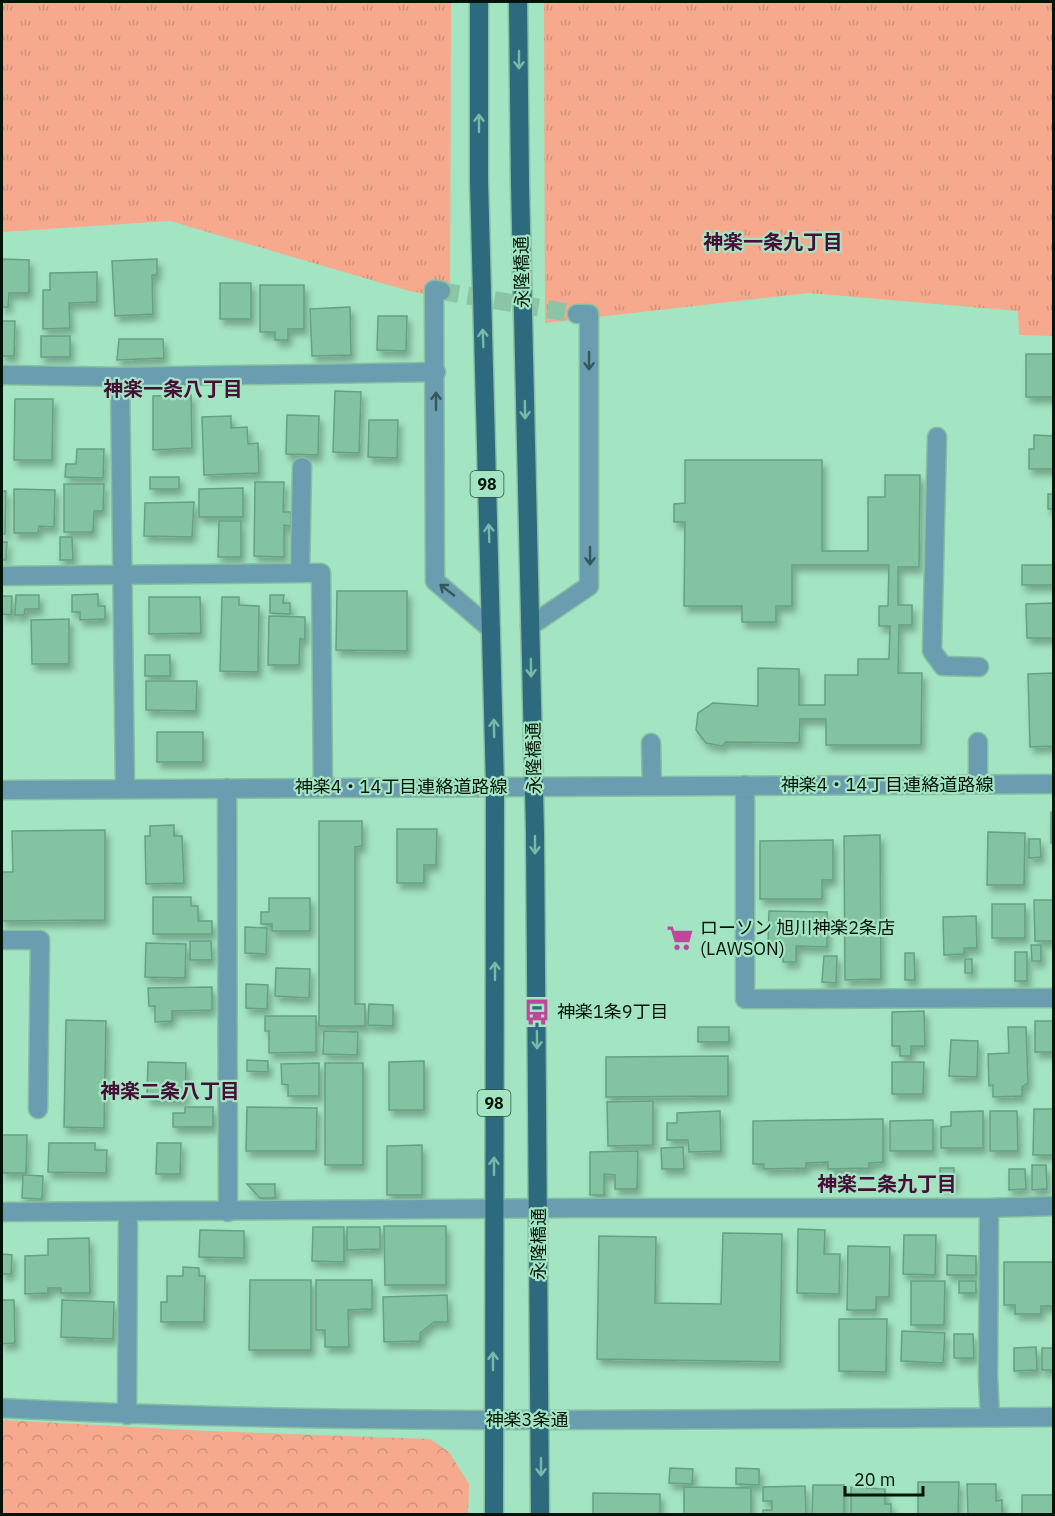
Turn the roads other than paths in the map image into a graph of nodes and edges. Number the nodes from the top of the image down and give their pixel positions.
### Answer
1 (479, 2) edge
2 (518, 2) edge
3 (441, 291) dead end
4 (577, 314) dead end
5 (436, 372) junction
6 (2, 375) edge
7 (120, 376) junction
8 (937, 437) dead end
9 (302, 467) dead end
10 (300, 573) junction
11 (122, 574) junction
12 (2, 576) edge
13 (530, 626) junction
14 (491, 629) junction
15 (979, 667) dead end
16 (978, 742) dead end
17 (651, 743) dead end
18 (978, 784) junction
19 (1053, 784) edge
20 (745, 785) junction
21 (495, 786) junction
22 (534, 786) junction
23 (652, 786) junction
24 (227, 788) junction
25 (323, 788) junction
26 (125, 789) junction
27 (2, 790) edge
28 (2, 940) edge
29 (1053, 998) edge
30 (38, 1109) dead end
31 (1053, 1206) edge
32 (539, 1208) junction
33 (989, 1208) junction
34 (494, 1209) junction
35 (2, 1212) edge
36 (228, 1212) junction
37 (128, 1213) junction
38 (2, 1408) edge
39 (127, 1415) junction
40 (990, 1417) junction
41 (1053, 1417) edge
42 (493, 1420) junction
43 (541, 1420) junction
44 (494, 1515) edge
45 (540, 1515) edge

14 -> 1 main road, 98
2 -> 13 main road, 永隆橋通 / 98
3 - 5 street
4 -> 13 street
5 - 7 street
14 -> 5 street
6 - 7 street
7 - 11 street
8 - 15 street
9 - 10 street
10 - 11 street
10 - 25 street
11 - 12 street
11 - 26 street
13 -> 22 main road, 永隆橋通 / 98
21 -> 14 main road, 98
16 - 18 street
17 - 23 street
18 - 19 street, 神楽4・14丁目連絡道路線
18 - 20 street, 神楽4・14丁目連絡道路線
20 - 23 street, 神楽4・14丁目連絡道路線
20 - 29 street
21 - 22 street, 神楽4・14丁目連絡道路線
21 - 25 street, 神楽4・14丁目連絡道路線
34 -> 21 main road, 98
22 - 23 street, 神楽4・14丁目連絡道路線
22 -> 32 main road, 永隆橋通 / 98
24 - 25 street, 神楽4・14丁目連絡道路線
24 - 26 street, 神楽4・14丁目連絡道路線
24 - 36 street
26 - 27 street, 神楽4・14丁目連絡道路線
28 - 30 street
31 - 33 street
32 - 33 street
32 - 34 street
32 - 43 main road, 永隆橋通 / 98
33 - 40 street
34 - 36 street
42 -> 34 main road, 98
35 - 37 street
36 - 37 street
37 - 39 street
38 - 39 street, 神楽3条通
39 - 42 street, 神楽3条通
40 - 41 street, 神楽3条通
40 - 43 street, 神楽3条通
42 - 43 street, 神楽3条通
42 - 44 main road, 98
43 -> 45 main road, 永隆橋通 / 98

